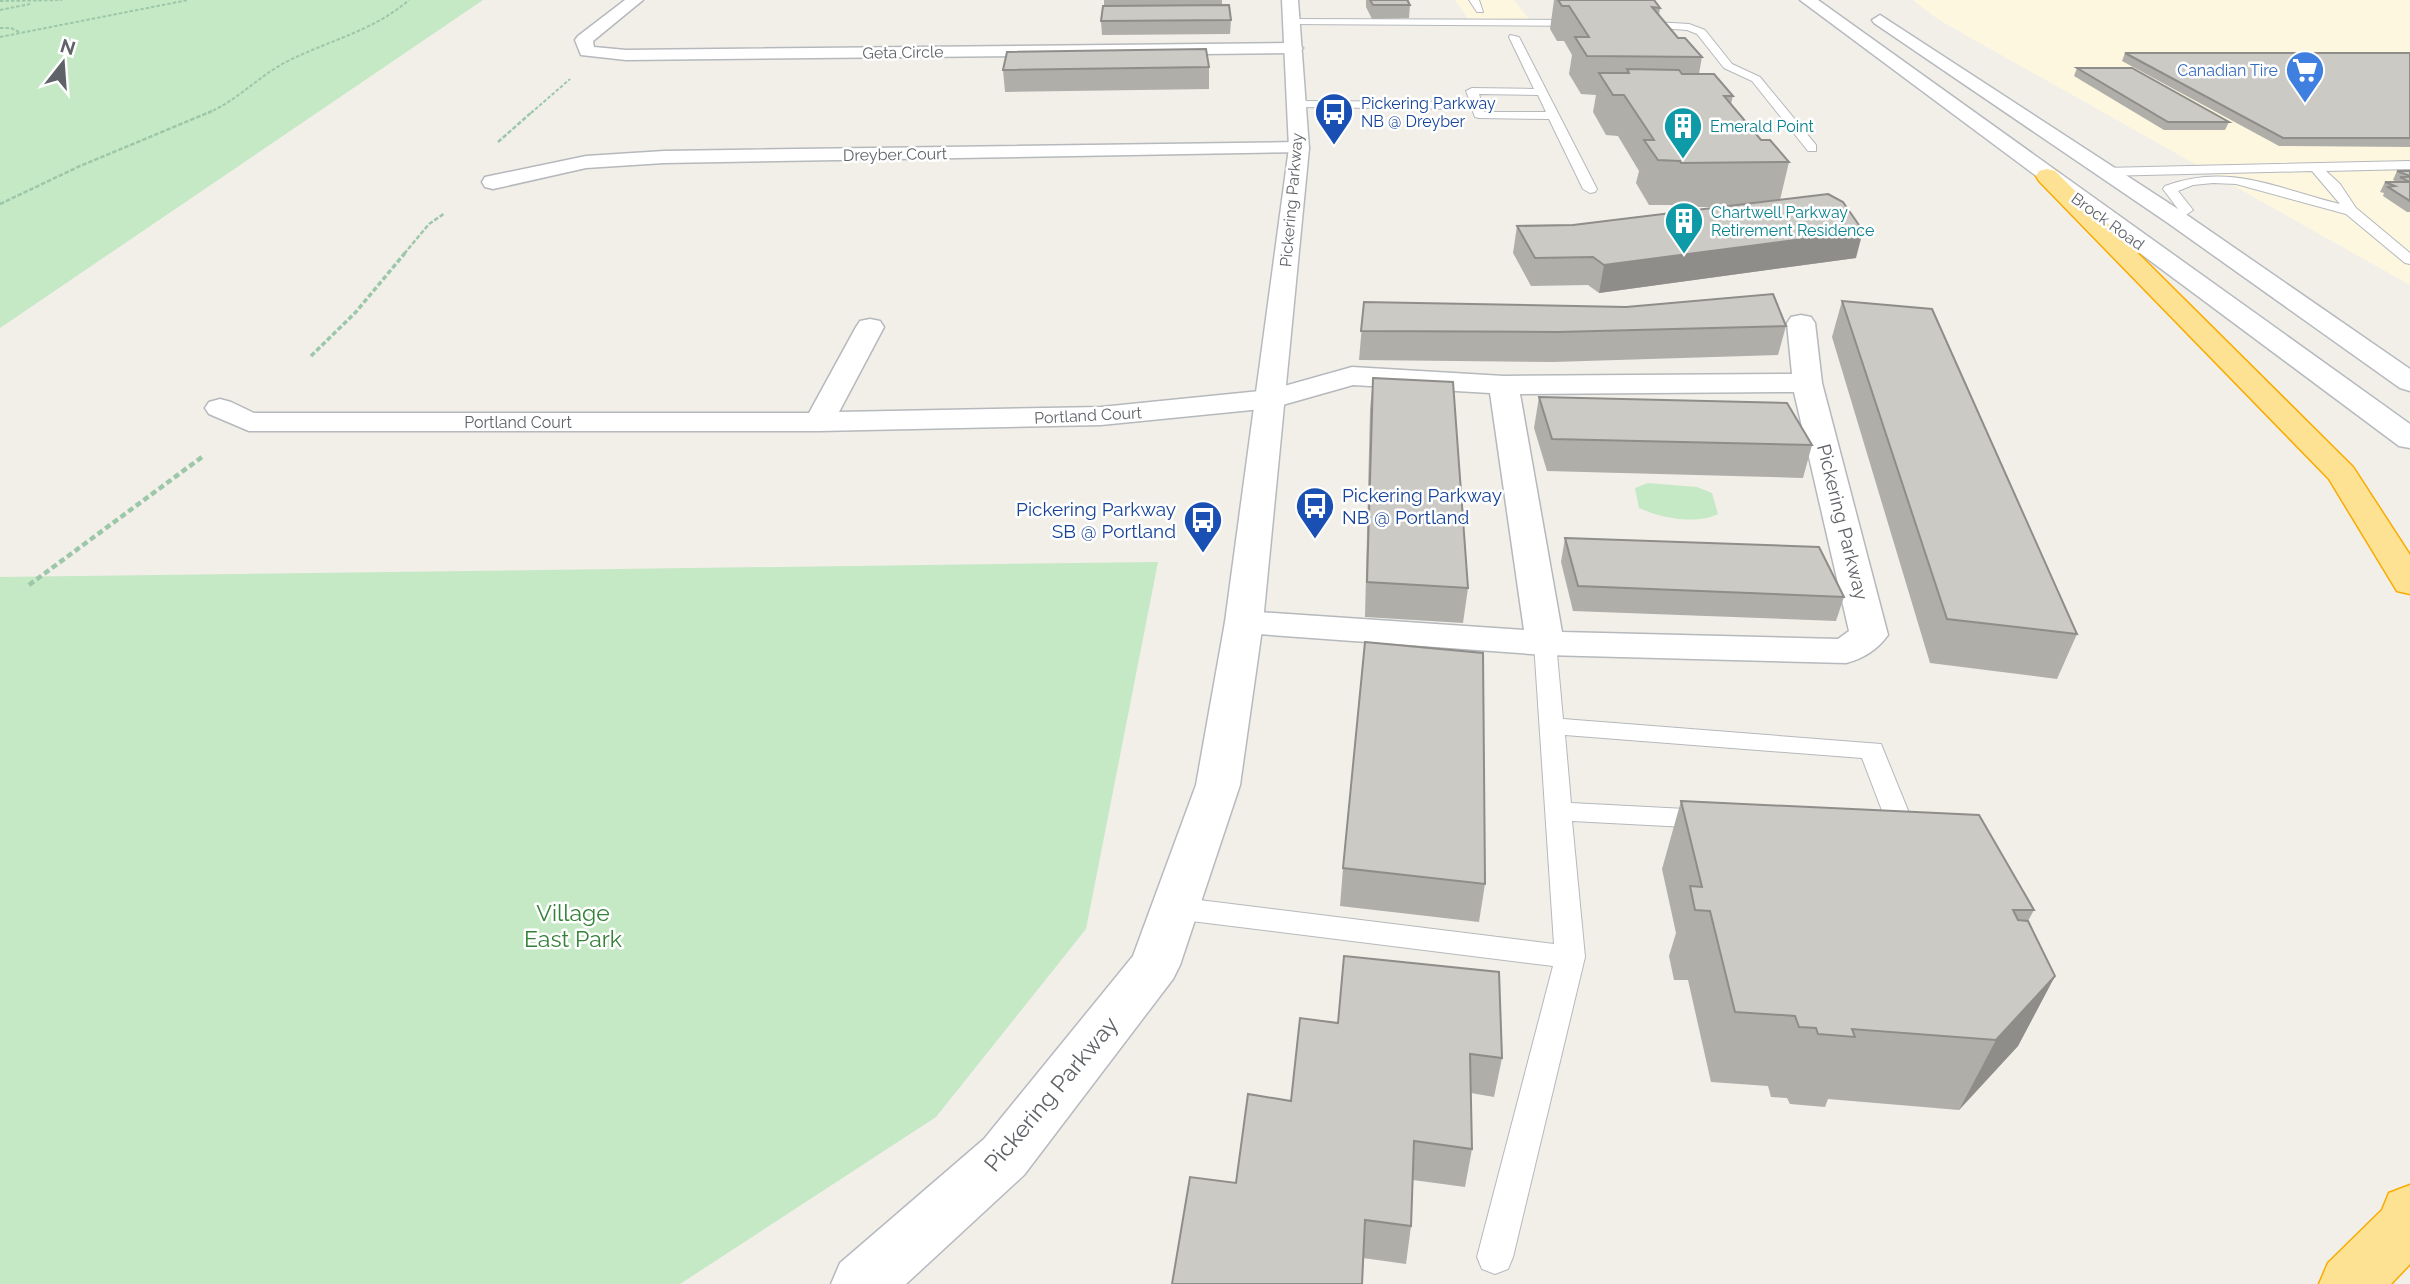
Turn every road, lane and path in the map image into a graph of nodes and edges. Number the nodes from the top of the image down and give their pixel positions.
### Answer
1 (44, 0) edge
2 (62, 0) edge
3 (188, 0) edge
4 (410, 0) edge
5 (635, 0) edge
6 (1290, 0) edge
7 (1474, 0) edge
8 (1808, 0) edge
9 (0, 1) edge
10 (40, 2) edge
11 (148, 8) junction
12 (1862, 8) dead end
13 (0, 10) edge
14 (156, 10) dead end
15 (1480, 10) dead end
16 (1292, 22) junction
17 (1592, 23) edge
18 (1619, 23) edge
19 (0, 28) edge
20 (19, 33) junction
21 (0, 37) edge
22 (1514, 37) dead end
23 (1294, 48) junction
24 (574, 75) dead end
25 (1541, 92) junction
26 (1297, 99) junction
27 (1475, 102) junction
28 (1553, 116) junction
29 (494, 145) dead end
30 (1299, 148) junction
31 (1812, 148) dead end
32 (2410, 165) edge
33 (2315, 167) junction
34 (2104, 172) junction
35 (2047, 176) junction
36 (493, 182) dead end
37 (1591, 189) dead end
38 (0, 204) edge
39 (2351, 211) junction
40 (445, 213) dead end
41 (2176, 218) junction
42 (2410, 260) edge
43 (1801, 323) dead end
44 (870, 327) dead end
45 (311, 356) dead end
46 (2410, 382) edge
47 (1807, 383) junction
48 (1504, 384) junction
49 (1272, 399) junction
50 (220, 408) dead end
51 (820, 422) junction
52 (2410, 439) edge
53 (202, 457) dead end
54 (2410, 583) edge
55 (30, 585) dead end
56 (1244, 622) junction
57 (1545, 643) junction
58 (1551, 726) junction
59 (1558, 811) junction
60 (1724, 820) edge
61 (1875, 828) edge
62 (1175, 908) junction
63 (1570, 957) junction
64 (2410, 1212) edge
65 (1495, 1256) dead end
66 (862, 1284) edge
67 (2350, 1284) edge

1 - 10 path
2 - 10 path
3 - 11 path
4 - 38 path
5 - 23 street, Geta Circle
6 - 16 street, Pickering Parkway
7 - 15 lane
8 - 35 street, Brock Road
9 - 10 path
10 - 13 path
11 - 14 path
11 - 20 path
12 - 34 street, Brock Road
16 - 17 lane
16 - 23 street, Pickering Parkway
18 - 31 lane
19 - 20 path
20 - 21 path
22 - 25 lane
23 - 26 street, Pickering Parkway
24 - 29 path
25 - 27 lane
25 - 28 lane
26 - 27 lane
26 - 30 street, Pickering Parkway
27 - 28 lane
28 - 37 lane
30 - 36 street, Dreyber Court
30 - 49 street, Pickering Parkway
32 - 33 lane
33 - 34 lane
33 - 39 lane
34 - 41 street, Brock Road
35 - 52 street, Brock Road
35 - 54 highway
39 - 41 lane
39 - 42 lane
40 - 45 path
41 - 46 street, Brock Road
43 - 47 street
44 - 51 street
47 - 48 street
47 - 57 street, Pickering Parkway
48 - 49 street
48 - 57 street
49 - 51 street, Portland Court
49 - 56 street, Pickering Parkway
50 - 51 street, Portland Court
53 - 55 path
56 - 57 street, Pickering Parkway
56 - 62 street, Pickering Parkway
57 - 58 lane
58 - 59 lane
58 - 61 lane
59 - 60 lane
59 - 63 lane
62 - 63 lane
62 - 66 street, Pickering Parkway
63 - 65 lane
64 - 67 highway

